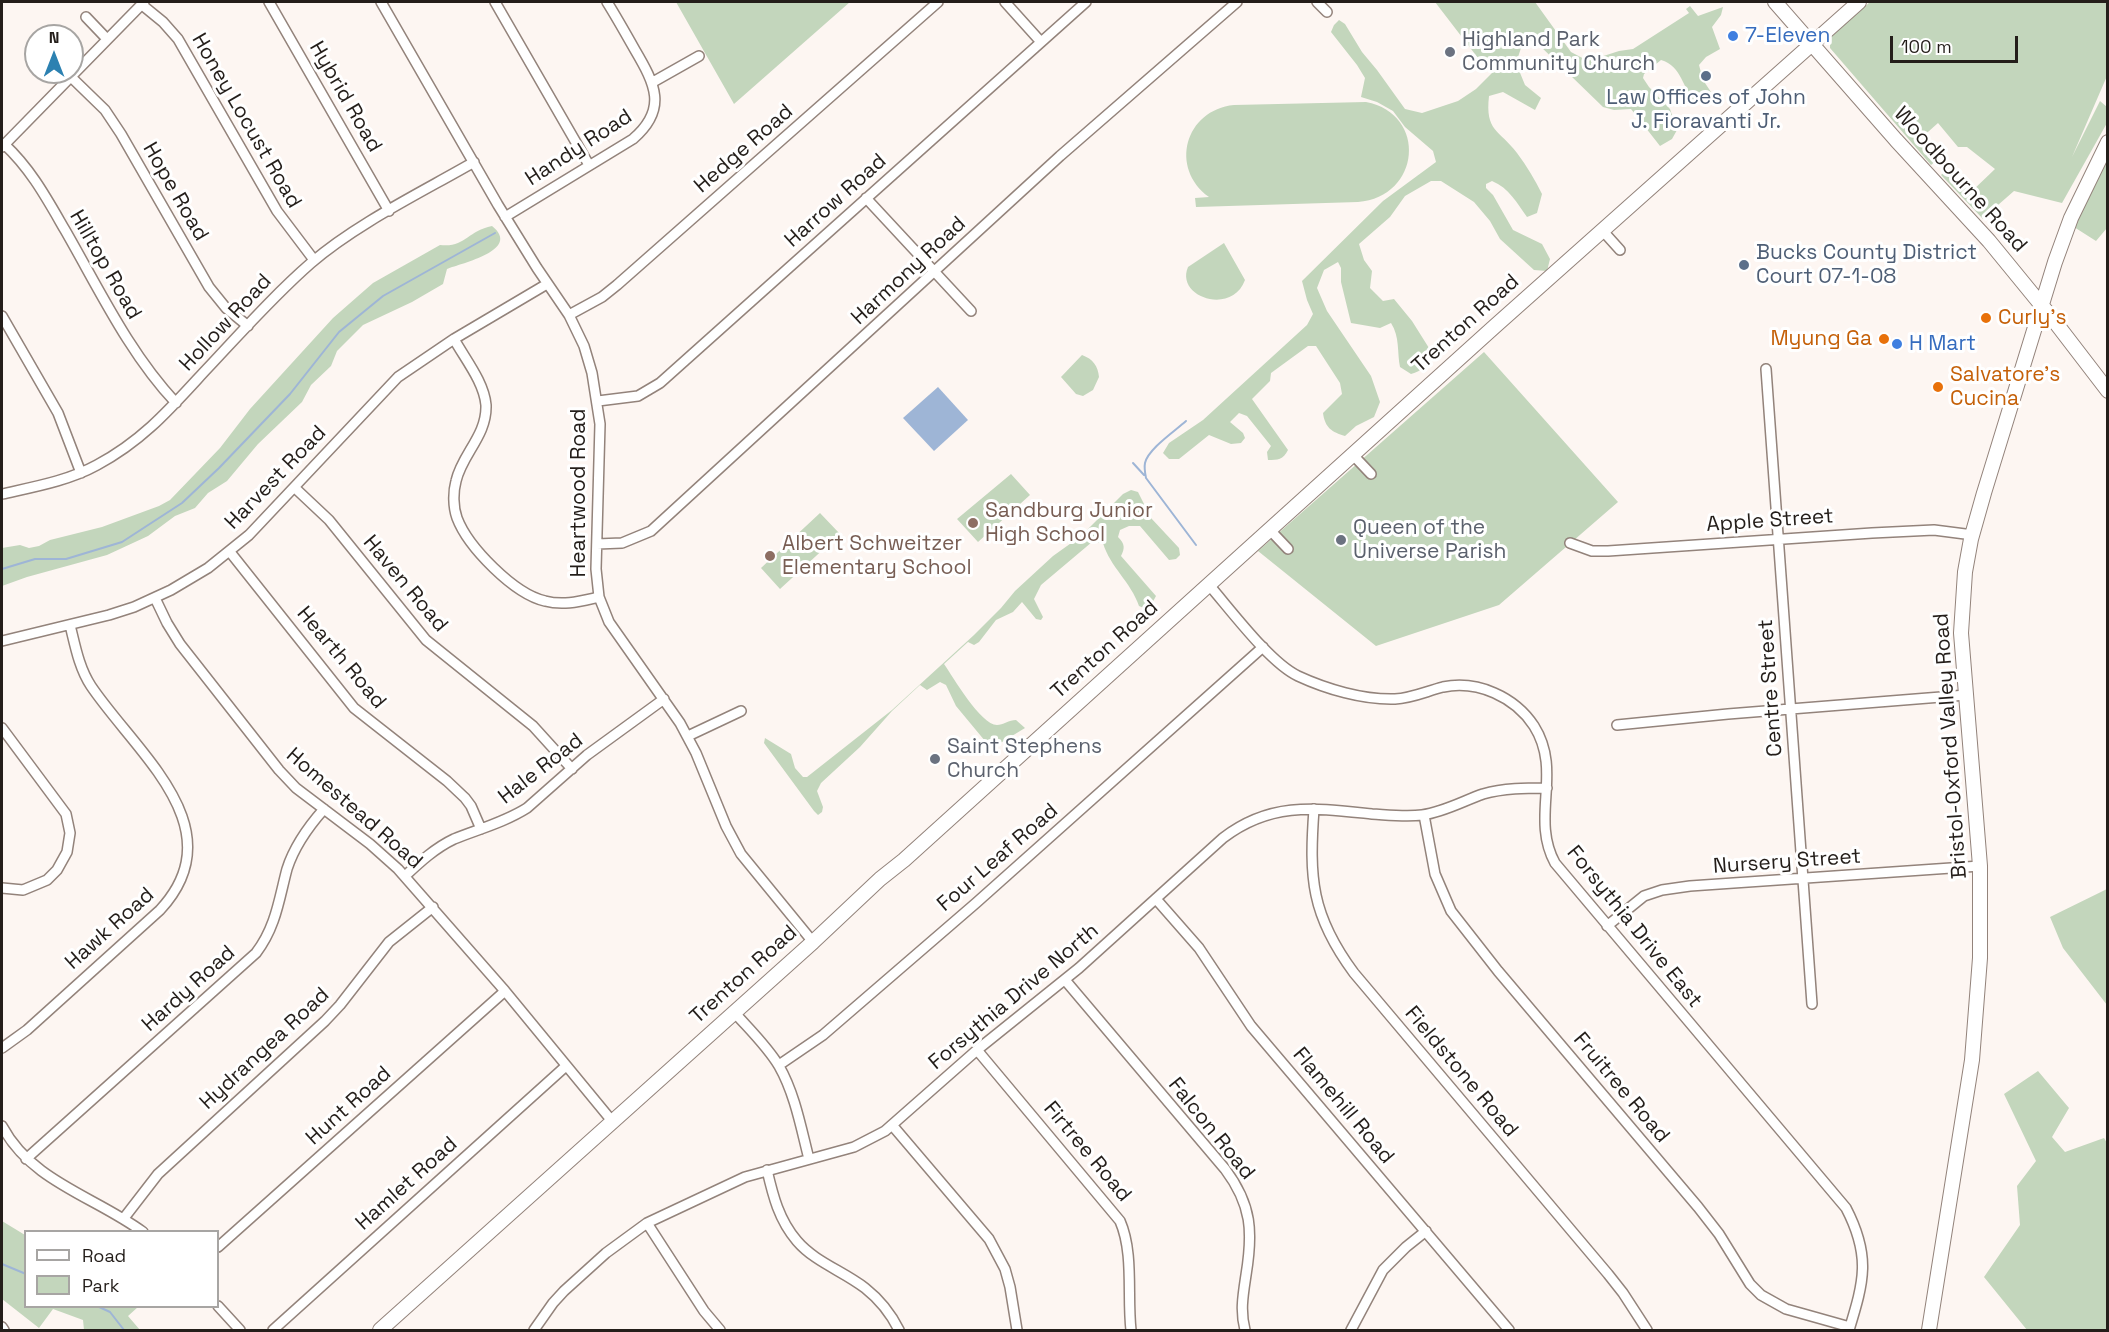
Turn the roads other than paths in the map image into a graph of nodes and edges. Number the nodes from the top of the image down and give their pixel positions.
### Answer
1 (269, 2) edge
2 (381, 2) edge
3 (495, 2) edge
4 (607, 2) edge
5 (938, 2) edge
6 (1005, 2) edge
7 (1086, 2) edge
8 (1237, 2) edge
9 (1317, 2) edge
10 (1775, 2) edge
11 (1859, 2) edge
12 (143, 3) edge
13 (1327, 12) dead end
14 (86, 18) dead end
15 (107, 39) junction
16 (1041, 42) junction
17 (1812, 44) junction
18 (699, 56) dead end
19 (84, 62) edge
20 (653, 81) junction
21 (62, 84) edge
22 (78, 84) edge
23 (2108, 142) edge
24 (3, 146) edge
25 (474, 162) junction
26 (589, 165) junction
27 (866, 198) junction
28 (389, 211) junction
29 (505, 217) junction
30 (1602, 230) junction
31 (1620, 250) dead end
32 (314, 260) junction
33 (935, 272) junction
34 (547, 284) junction
35 (2042, 305) junction
36 (971, 311) dead end
37 (569, 315) junction
38 (2, 316) edge
39 (248, 326) junction
40 (454, 339) junction
41 (1766, 369) dead end
42 (2108, 391) edge
43 (598, 401) junction
44 (176, 403) junction
45 (1353, 455) junction
46 (81, 473) junction
47 (1371, 474) dead end
48 (295, 488) junction
49 (2, 494) edge
50 (1270, 530) junction
51 (1973, 535) junction
52 (1778, 538) junction
53 (1570, 543) dead end
54 (597, 544) junction
55 (1288, 549) dead end
56 (230, 552) junction
57 (1209, 585) junction
58 (599, 597) junction
59 (155, 598) junction
60 (70, 625) junction
61 (2, 640) edge
62 (1263, 646) junction
63 (1966, 695) junction
64 (664, 699) junction
65 (1790, 708) junction
66 (741, 711) dead end
67 (1617, 725) dead end
68 (2, 728) edge
69 (688, 736) junction
70 (572, 769) junction
71 (1547, 788) junction
72 (324, 809) junction
73 (1314, 809) junction
74 (1424, 814) junction
75 (481, 829) junction
76 (1980, 866) junction
77 (405, 876) junction
78 (1802, 879) junction
79 (2, 888) edge
80 (1156, 899) junction
81 (433, 907) junction
82 (1607, 926) junction
83 (813, 942) junction
84 (1065, 980) junction
85 (504, 991) junction
86 (1812, 1004) dead end
87 (734, 1012) junction
88 (2, 1048) edge
89 (977, 1050) junction
90 (778, 1065) junction
91 (566, 1066) junction
92 (612, 1121) junction
93 (892, 1125) junction
94 (2, 1126) edge
95 (26, 1159) junction
96 (809, 1159) junction
97 (767, 1170) junction
98 (123, 1218) junction
99 (647, 1223) junction
100 (140, 1230) edge
101 (1426, 1231) junction
102 (219, 1246) edge
103 (219, 1307) edge
104 (1850, 1329) edge
105 (240, 1330) edge
106 (273, 1330) edge
107 (380, 1330) edge
108 (534, 1330) edge
109 (720, 1330) edge
110 (899, 1330) edge
111 (1017, 1330) edge
112 (1131, 1330) edge
113 (1245, 1330) edge
114 (1351, 1330) edge
115 (1509, 1330) edge
116 (1647, 1330) edge
117 (1929, 1330) edge

1 - 28 street, Hybrid Road
2 - 25 street, Heartwood Road
3 - 26 street
4 - 20 street
5 - 37 street, Hedge Road
6 - 16 street
7 - 16 street, Harrow Road
8 - 33 street, Harmony Road
9 - 13 street
10 - 17 main road, Woodbourne Road
11 - 17 main road, Trenton Road
12 - 15 street
12 - 32 street, Honey Locust Road
14 - 15 street
15 - 19 street
16 - 27 street, Harrow Road
17 - 30 main road, Trenton Road
17 - 35 main road, Woodbourne Road
18 - 20 street
20 - 26 street, Handy Road
21 - 24 street
22 - 39 street, Hope Road
23 - 35 main road, Bristol-Oxford Valley Road
24 - 44 street, Hilltop Road
25 - 28 street, Hollow Road
25 - 29 street, Heartwood Road
26 - 29 street, Handy Road
27 - 33 street
27 - 43 street, Harrow Road
28 - 32 street, Hollow Road
29 - 34 street, Heartwood Road
30 - 31 street
30 - 45 main road, Trenton Road
32 - 39 street, Hollow Road
33 - 36 street
33 - 54 street, Harmony Road
34 - 37 street, Heartwood Road
34 - 40 street, Harvest Road
35 - 42 main road, Woodbourne Road
35 - 51 main road, Bristol-Oxford Valley Road
37 - 43 street, Heartwood Road
38 - 46 street
39 - 44 street, Hollow Road
40 - 48 street, Harvest Road
40 - 58 street
41 - 52 street, Centre Street
43 - 54 street, Heartwood Road
44 - 46 street, Hollow Road
45 - 47 street
45 - 50 main road, Trenton Road
46 - 49 street, Hollow Road
48 - 56 street, Harvest Road
48 - 70 street, Haven Road
50 - 55 street
50 - 57 main road, Trenton Road
51 - 52 street, Apple Street
51 - 63 main road, Bristol-Oxford Valley Road
52 - 53 street, Apple Street
52 - 65 street, Centre Street
54 - 58 street, Heartwood Road
56 - 59 street, Harvest Road
56 - 75 street, Hearth Road
57 - 62 street, Forsythia Drive East
57 - 83 main road, Trenton Road
58 - 64 street, Heartwood Road
59 - 60 street, Harvest Road
59 - 72 street, Homestead Road
60 - 61 street, Harvest Road
60 - 88 street, Hawk Road
62 - 71 street, Forsythia Drive East
62 - 90 street, Four Leaf Road
63 - 65 street
63 - 76 main road, Bristol-Oxford Valley Road
64 - 69 street, Heartwood Road
64 - 70 street, Hale Road
65 - 67 street
65 - 78 street, Centre Street
66 - 69 street
68 - 79 street
69 - 83 street, Heartwood Road
70 - 75 street, Hale Road
71 - 74 street, Forsythia Drive North
71 - 82 street, Forsythia Drive East
72 - 77 street, Homestead Road
72 - 95 street, Hardy Road
73 - 74 street, Forsythia Drive North
73 - 80 street, Forsythia Drive North
73 - 116 street, Fieldstone Road
74 - 104 street, Fruitree Road
75 - 77 street, Hale Road
76 - 78 street, Nursery Street
76 - 117 main road, Bristol-Oxford Valley Road
77 - 81 street, Homestead Road
78 - 82 street, Nursery Street
78 - 86 street, Centre Street
80 - 84 street, Forsythia Drive North
80 - 101 street, Flamehill Road
81 - 85 street, Homestead Road
81 - 98 street, Hydrangea Road
82 - 104 street, Forsythia Drive East
83 - 87 main road, Trenton Road
84 - 89 street, Forsythia Drive North
84 - 113 street, Falcon Road
85 - 91 street, Homestead Road
85 - 102 street, Hunt Road
87 - 90 street
87 - 92 main road, Trenton Road
89 - 93 street, Forsythia Drive North
89 - 112 street, Firtree Road
90 - 96 street
91 - 92 street, Homestead Road
91 - 106 street, Hamlet Road
92 - 107 main road, Trenton Road
93 - 96 street, Forsythia Drive North
93 - 111 street
94 - 95 street
95 - 98 street
96 - 97 street, Forsythia Drive North
97 - 99 street, Forsythia Drive North
97 - 110 street
98 - 100 street
99 - 108 street, Forsythia Drive North
99 - 109 street
101 - 114 street
101 - 115 street, Flamehill Road
103 - 105 street

